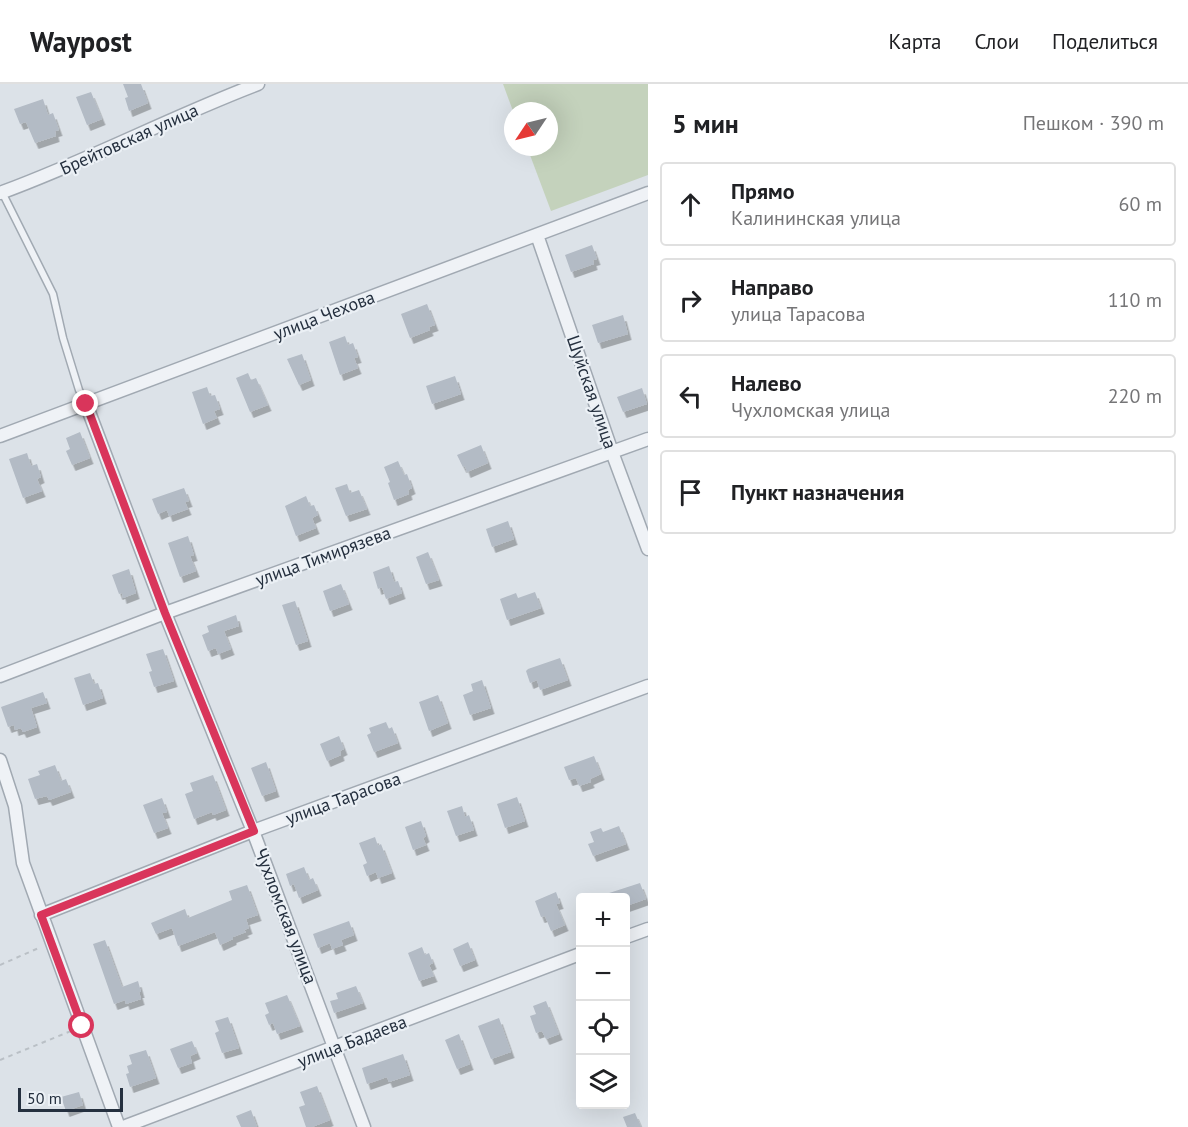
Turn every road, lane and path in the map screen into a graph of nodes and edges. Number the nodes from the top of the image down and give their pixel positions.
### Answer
1 (258, 84) edge
2 (1, 192) edge
3 (648, 193) edge
4 (537, 235) junction
5 (86, 404) junction
6 (0, 436) edge
7 (648, 439) edge
8 (612, 452) junction
9 (648, 549) edge
10 (165, 613) junction
11 (0, 676) edge
12 (648, 686) edge
13 (0, 760) edge
14 (254, 831) junction
15 (41, 915) junction
16 (648, 929) edge
17 (630, 936) edge
18 (51, 942) junction
19 (576, 956) edge
20 (0, 965) edge
21 (82, 1026) junction
22 (335, 1047) junction
23 (0, 1060) edge
24 (121, 1127) edge
25 (364, 1127) edge

1 - 2 street, Брейтовская улица
2 - 5 lane
3 - 4 street, улица Чехова
4 - 5 street, улица Чехова
4 - 8 street, Шуйская улица
5 - 6 street, улица Чехова
5 - 10 street, Чухломская улица
7 - 8 street, улица Тимирязева
8 - 9 street, Шуйская улица
8 - 10 street, улица Тимирязева
10 - 11 street, улица Тимирязева
10 - 14 street, Чухломская улица
12 - 14 street, улица Тарасова
13 - 15 street
14 - 15 street, улица Тарасова
14 - 22 street, Чухломская улица
15 - 18 street
16 - 17 street
18 - 20 path
18 - 21 street
19 - 22 street, улица Бадаева
21 - 23 path
21 - 24 street
22 - 24 street, улица Бадаева
22 - 25 street, Чухломская улица

